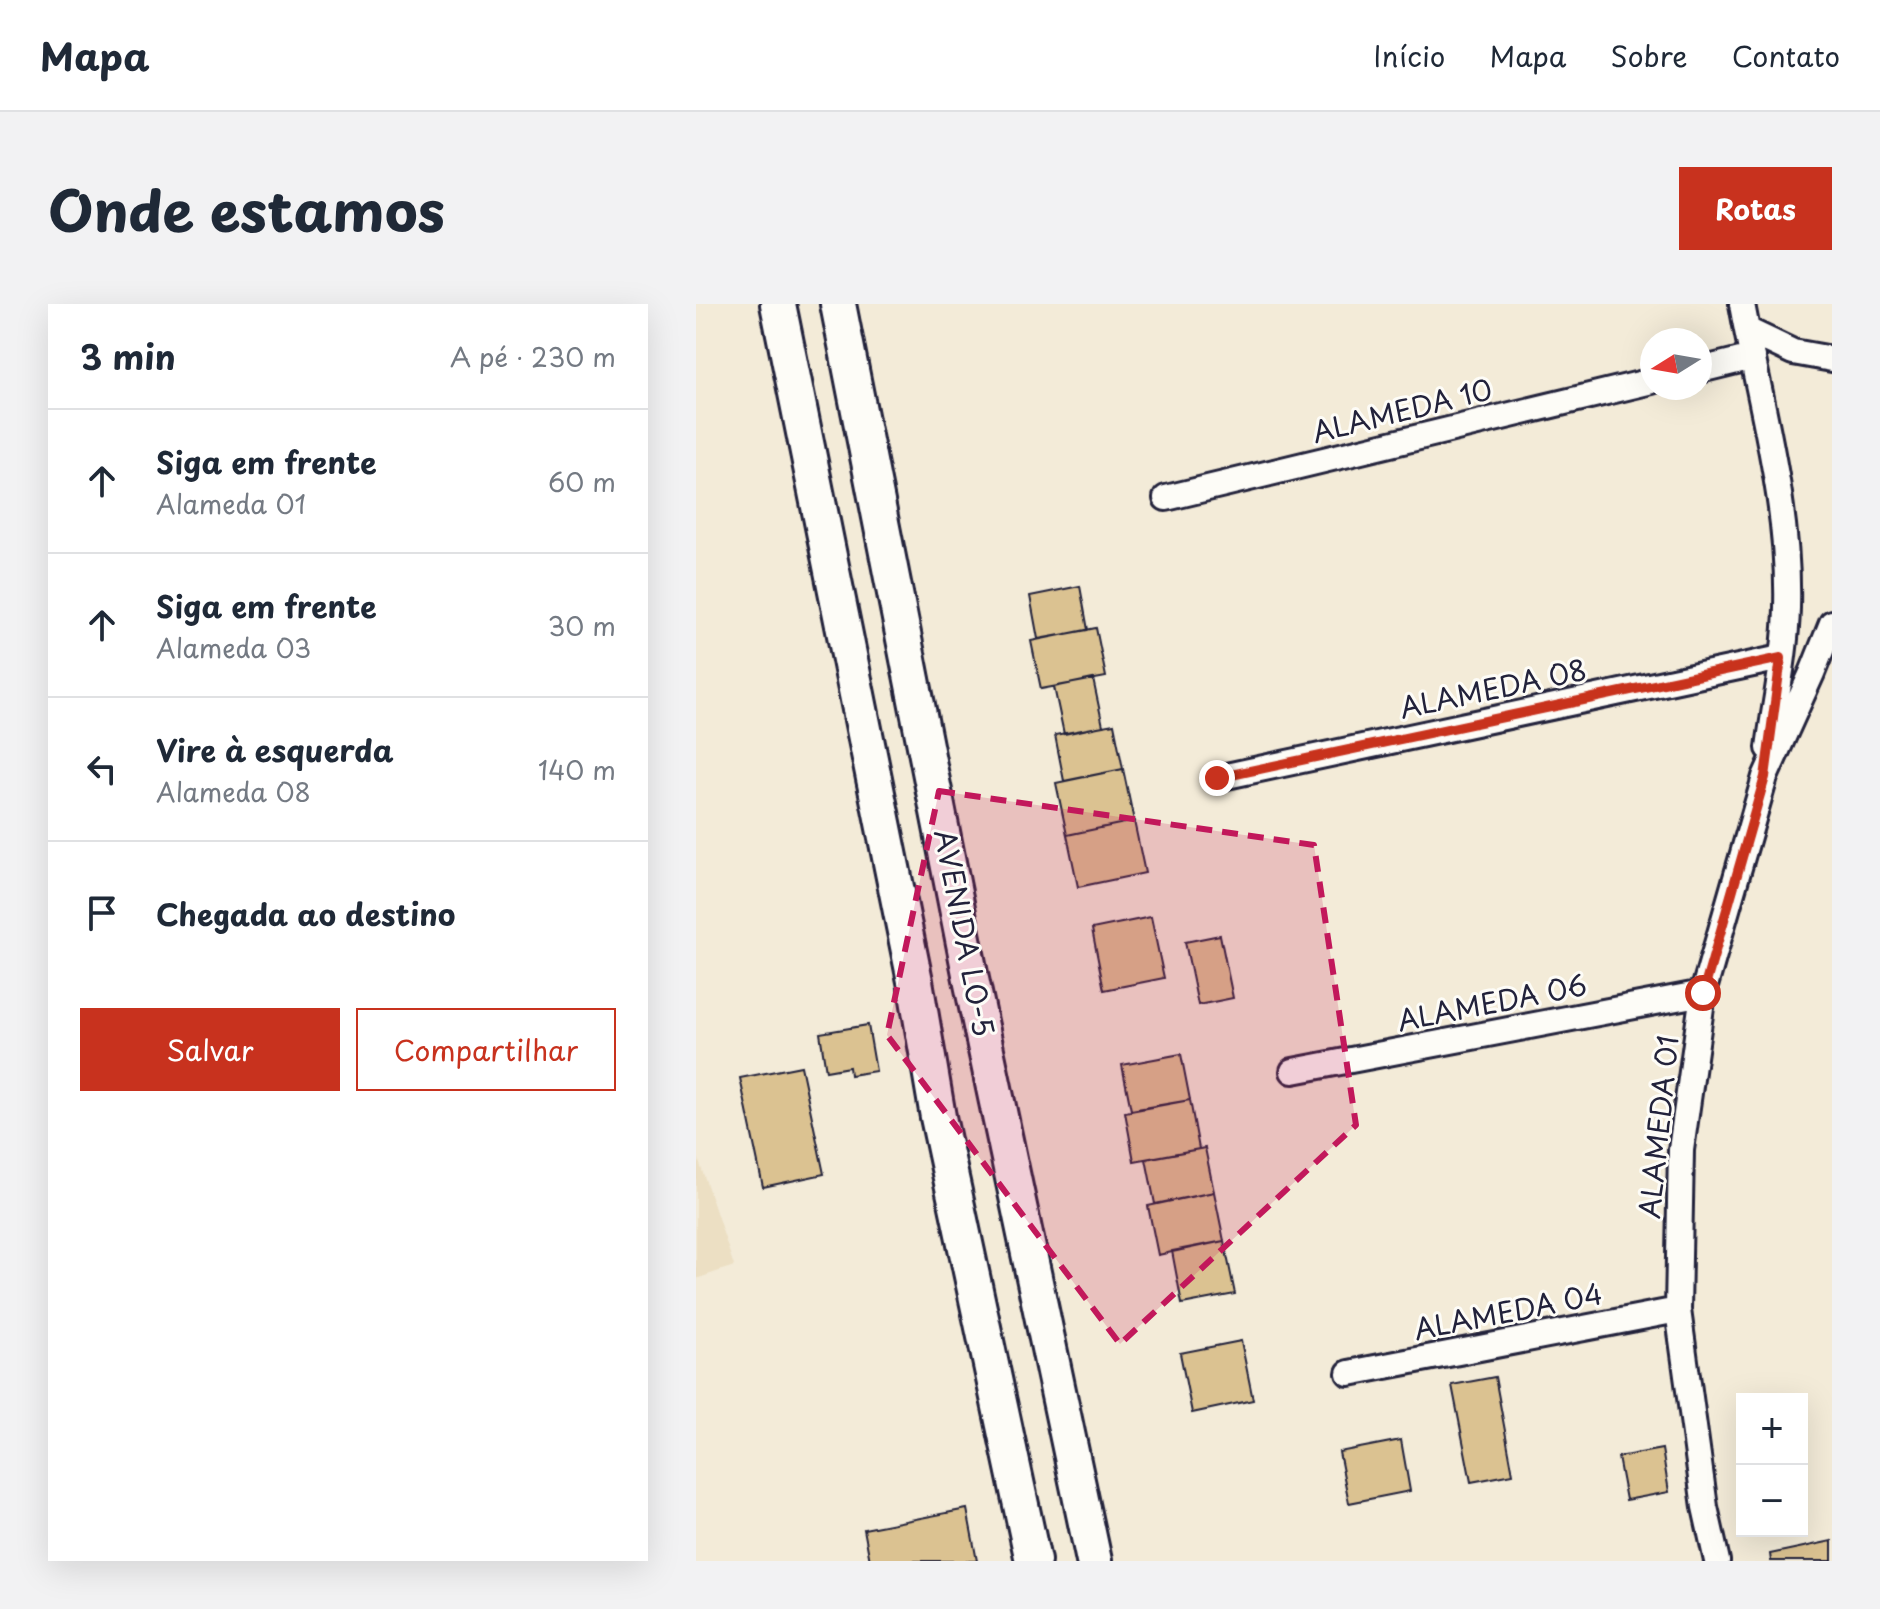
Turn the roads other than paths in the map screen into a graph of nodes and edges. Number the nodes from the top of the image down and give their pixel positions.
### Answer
1 (778, 304) edge
2 (838, 304) edge
3 (1742, 304) edge
4 (1747, 330) junction
5 (1753, 357) junction
6 (1832, 359) edge
7 (1712, 367) edge
8 (1640, 384) edge
9 (1166, 498) dead end
10 (1832, 623) edge
11 (1781, 658) junction
12 (1765, 777) junction
13 (1217, 778) dead end
14 (1703, 993) junction
15 (1293, 1071) dead end
16 (1678, 1310) junction
17 (1349, 1373) dead end
18 (1033, 1561) edge
19 (1094, 1561) edge
20 (1717, 1561) edge

1 - 18 main road, AVENIDA LO-5
2 - 19 main road, AVENIDA LO-5
3 - 4 street
4 - 5 street
4 - 6 street
5 - 7 street
5 - 11 street
8 - 9 street, ALAMEDA 10
10 - 12 street, ALAMEDA 01
11 - 12 street
11 - 13 street, ALAMEDA 08
12 - 14 street, ALAMEDA 01
14 - 15 street, ALAMEDA 06
14 - 16 street, ALAMEDA 01
16 - 17 street, ALAMEDA 04
16 - 20 street, ALAMEDA 01

